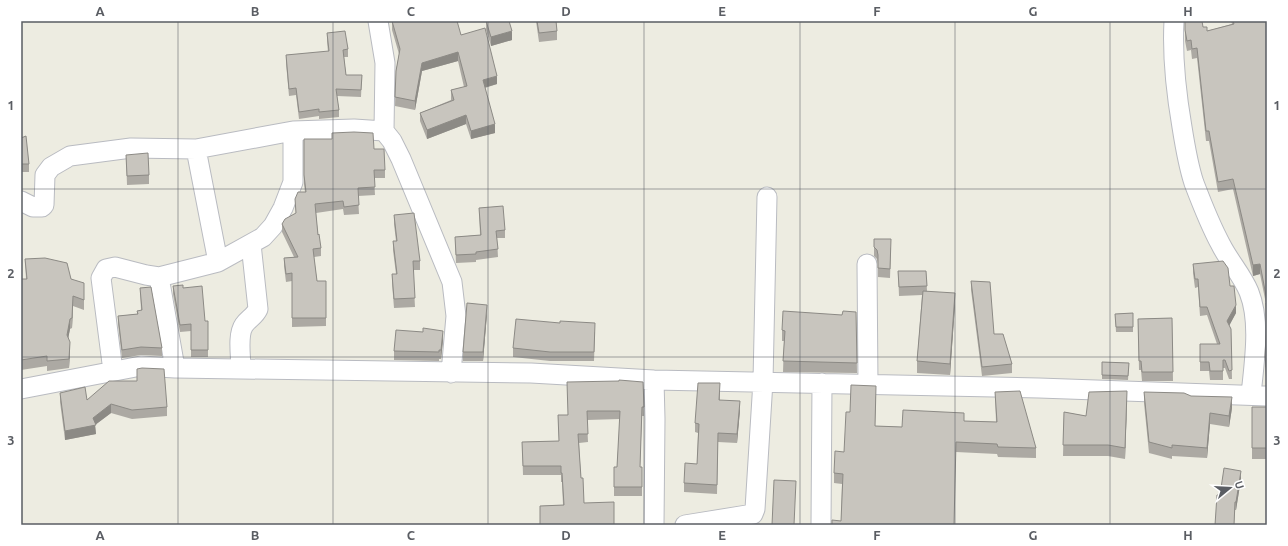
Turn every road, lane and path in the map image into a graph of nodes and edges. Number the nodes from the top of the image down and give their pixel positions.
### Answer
1 (378, 21) edge
2 (1174, 21) edge
3 (293, 131) junction
4 (384, 131) junction
5 (196, 149) junction
6 (767, 197) dead end
7 (21, 201) edge
8 (251, 244) junction
9 (218, 262) junction
10 (867, 264) dead end
11 (159, 277) junction
12 (175, 368) junction
13 (241, 369) junction
14 (113, 371) junction
15 (451, 372) junction
16 (654, 380) junction
17 (763, 381) junction
18 (822, 383) junction
19 (868, 384) junction
20 (21, 389) edge
21 (1259, 395) edge
22 (654, 525) edge
23 (685, 525) edge
24 (821, 525) edge

1 - 4 street
2 - 21 street
3 - 4 street
3 - 5 street
3 - 8 street
4 - 15 street
5 - 7 street
5 - 9 street
6 - 17 street
8 - 9 street
8 - 13 street
9 - 11 street
10 - 19 street
11 - 12 street
11 - 14 street
12 - 13 street
12 - 14 street
13 - 15 street
14 - 20 street
15 - 16 street
16 - 17 street
16 - 22 street
17 - 18 street
17 - 23 street
18 - 19 street
18 - 24 street
19 - 21 street

